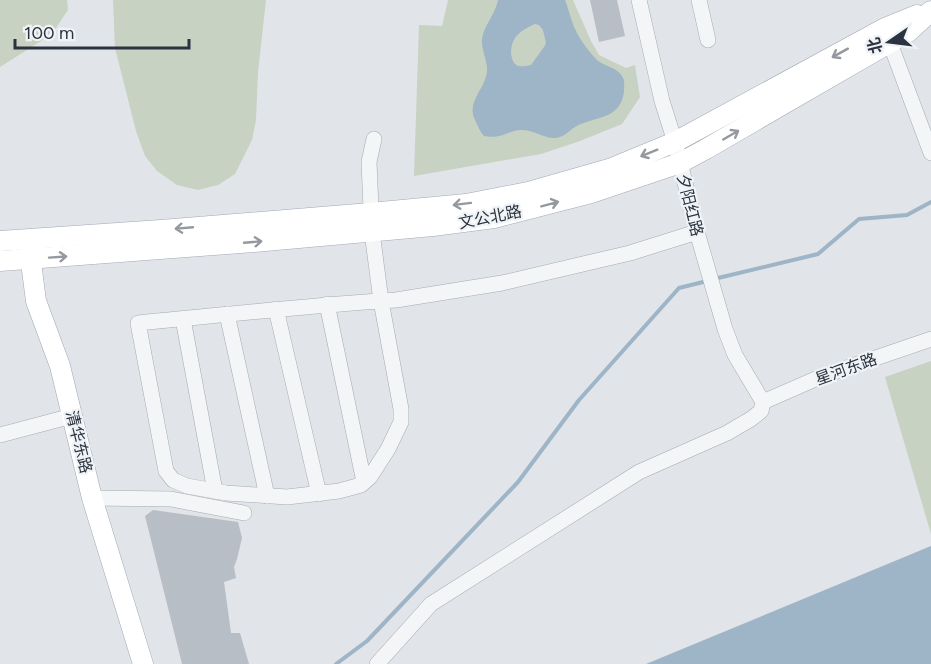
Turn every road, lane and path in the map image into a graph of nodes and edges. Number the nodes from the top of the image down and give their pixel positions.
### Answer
1 (639, 0) edge
2 (699, 0) edge
3 (931, 10) edge
4 (887, 36) junction
5 (708, 40) dead end
6 (374, 139) dead end
7 (675, 142) junction
8 (931, 153) edge
9 (680, 163) junction
10 (371, 222) junction
11 (697, 232) junction
12 (28, 239) junction
13 (0, 241) edge
14 (31, 259) junction
15 (0, 261) edge
16 (381, 301) junction
17 (327, 304) junction
18 (276, 309) junction
19 (227, 314) junction
20 (183, 319) junction
21 (931, 339) edge
22 (763, 402) junction
23 (72, 416) junction
24 (0, 435) edge
25 (364, 482) junction
26 (215, 491) junction
27 (319, 494) junction
28 (267, 496) junction
29 (92, 498) junction
30 (244, 513) dead end
31 (143, 664) edge
32 (377, 664) edge

1 - 7 street, 夕阳红路
2 - 5 street
3 - 4 main road, 文公北路
4 -> 7 main road, 文公北路
4 - 8 street
9 -> 4 main road, 文公北路
6 - 10 street
7 - 9 street, 夕阳红路
7 -> 10 main road, 文公北路
10 -> 9 main road, 文公北路
9 - 11 street, 夕阳红路
10 -> 12 main road, 文公北路
14 -> 10 main road, 文公北路
10 - 16 street
11 - 16 street
11 - 22 street, 夕阳红路
12 - 13 main road, 文公北路
12 - 14 main road, 清华东路
14 - 15 main road, 文公北路
14 - 23 main road, 清华东路
16 - 17 street
16 - 25 street
17 - 18 street
17 - 25 street
18 - 19 street
18 - 27 street
19 - 20 street
19 - 28 street
20 - 26 street
20 - 26 street
21 - 22 street, 星河东路
22 - 32 street
23 - 24 street
23 - 29 main road, 清华东路
25 - 27 street
26 - 28 street
27 - 28 street
29 - 30 street
29 - 31 main road, 清华东路

